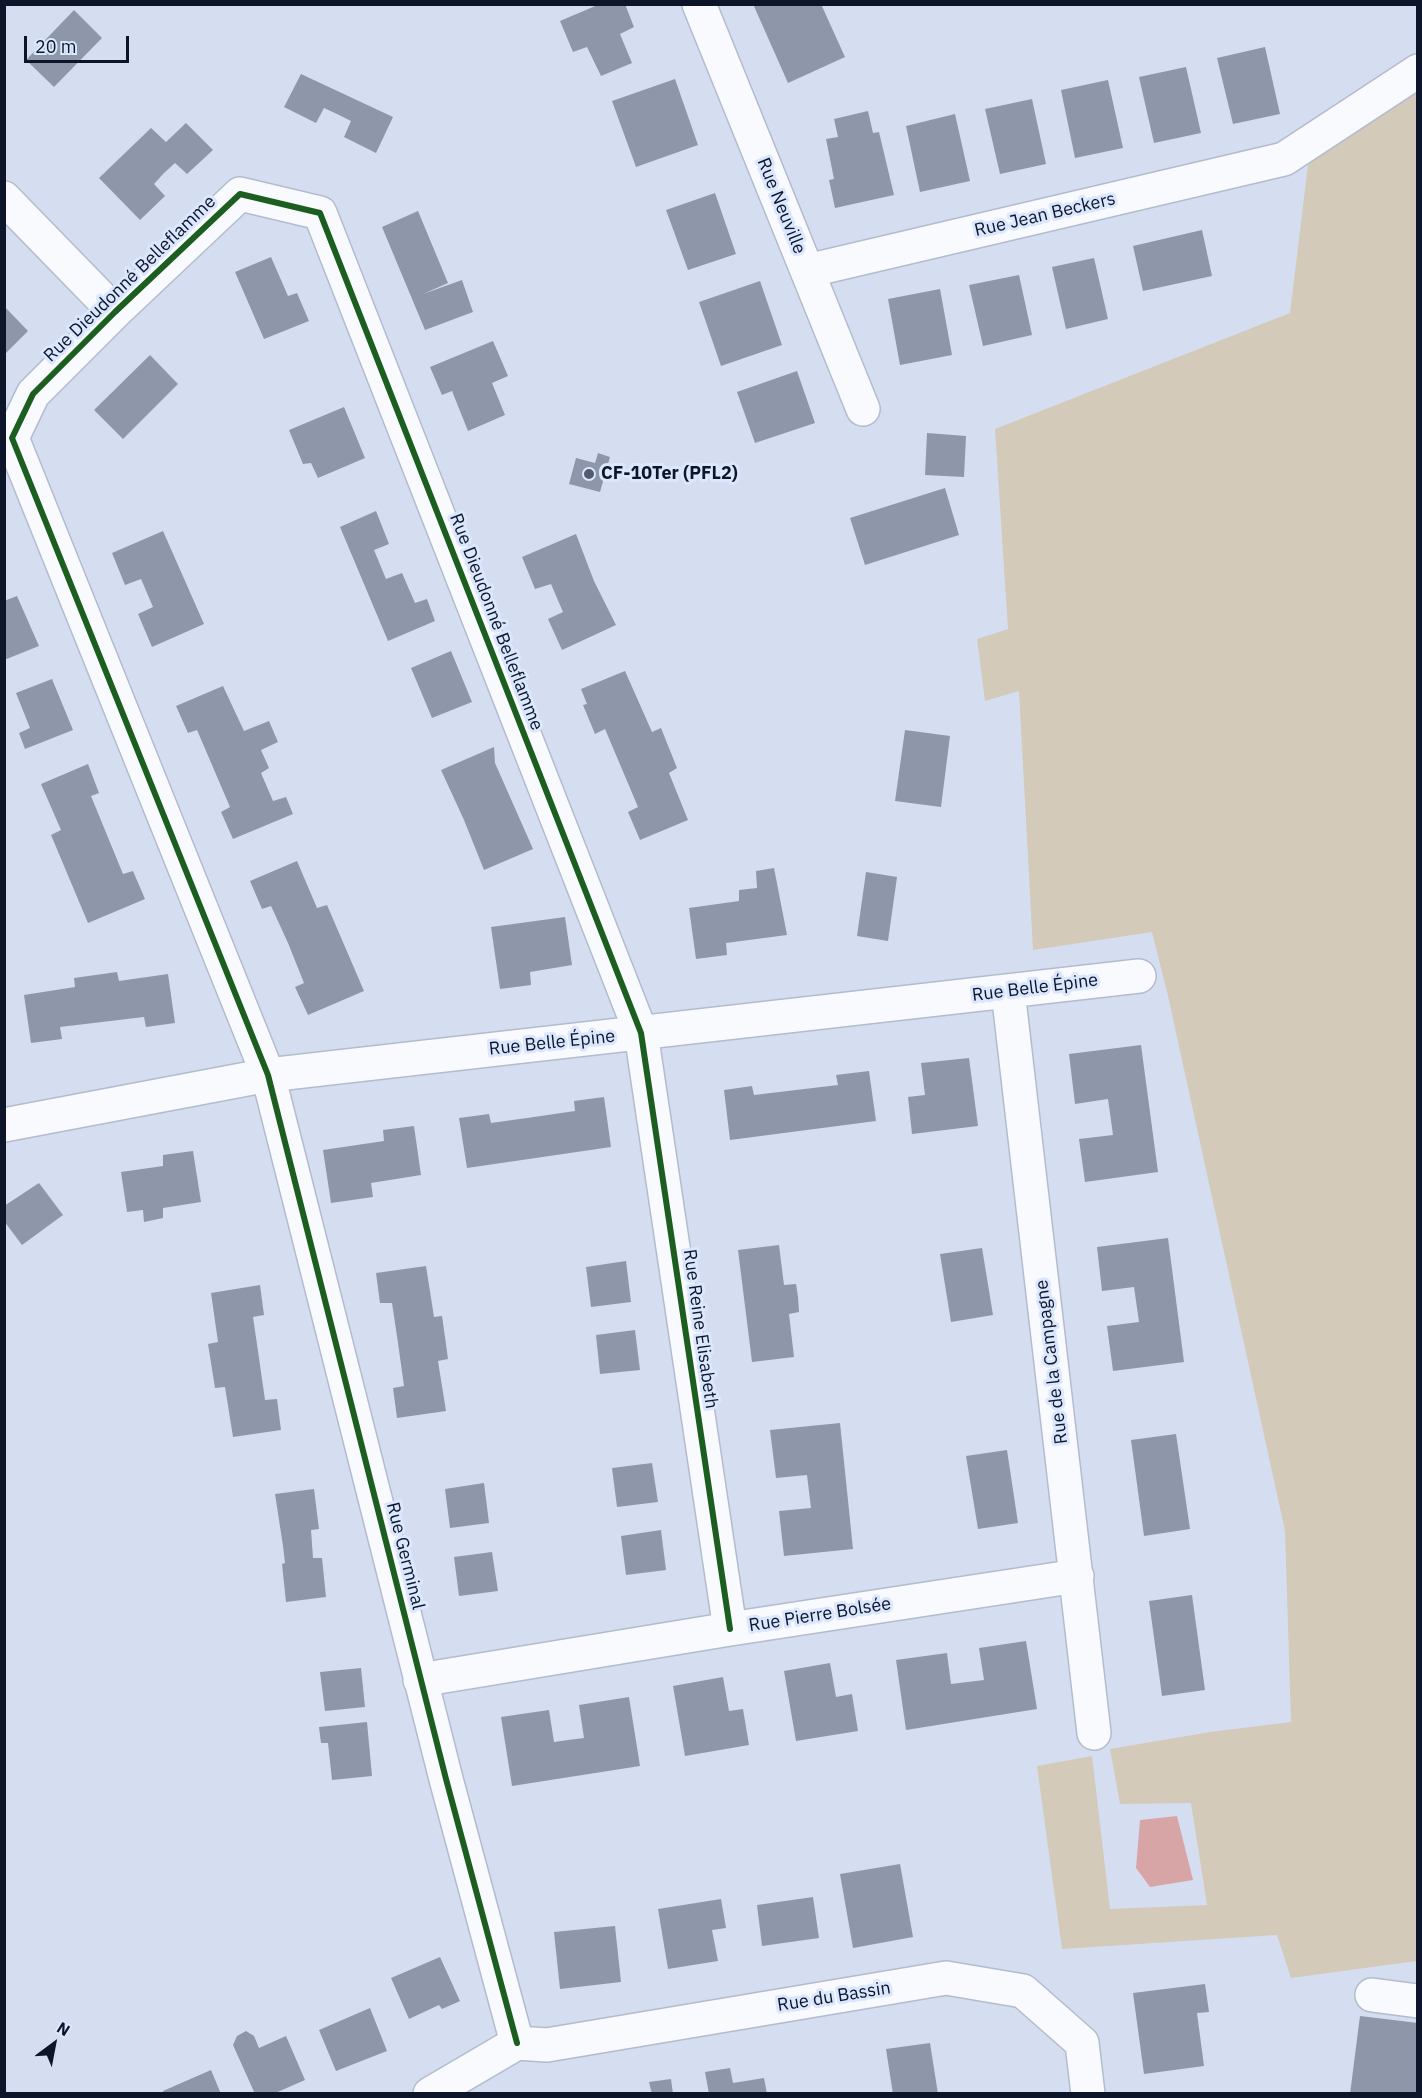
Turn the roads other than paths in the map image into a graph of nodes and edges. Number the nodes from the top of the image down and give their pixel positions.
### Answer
1 (699, 4) edge
2 (1418, 71) edge
3 (4, 198) edge
4 (807, 271) junction
5 (115, 312) junction
6 (863, 409) dead end
7 (1139, 976) dead end
8 (1008, 991) junction
9 (641, 1033) junction
10 (268, 1076) junction
11 (4, 1125) edge
12 (1077, 1576) junction
13 (730, 1629) junction
14 (420, 1680) junction
15 (1094, 1734) dead end
16 (1372, 1995) dead end
17 (1418, 2001) edge
18 (517, 2043) junction
19 (430, 2094) edge
20 (1088, 2094) edge

1 - 4 street, Rue Neuville
2 - 4 street, Rue Jean Beckers
3 - 5 street, Rue Dieudonné Belleflamme
4 - 6 street, Rue Neuville
5 - 9 street, Rue Dieudonné Belleflamme
5 - 10 street, Rue Dieudonné Belleflamme
7 - 8 street, Rue Belle Épine
8 - 9 street, Rue Belle Épine
8 - 12 street, Rue de la Campagne
9 - 10 street, Rue Belle Épine
9 - 13 street, Rue Reine Elisabeth
10 - 11 street, Rue Belle Épine
10 - 14 street, Rue Germinal
12 - 13 street, Rue Pierre Bolsée
12 - 15 street, Rue de la Campagne
13 - 14 street, Rue Pierre Bolsée
14 - 18 street, Rue Germinal
16 - 17 street
18 - 19 street
18 - 20 street, Rue du Bassin

